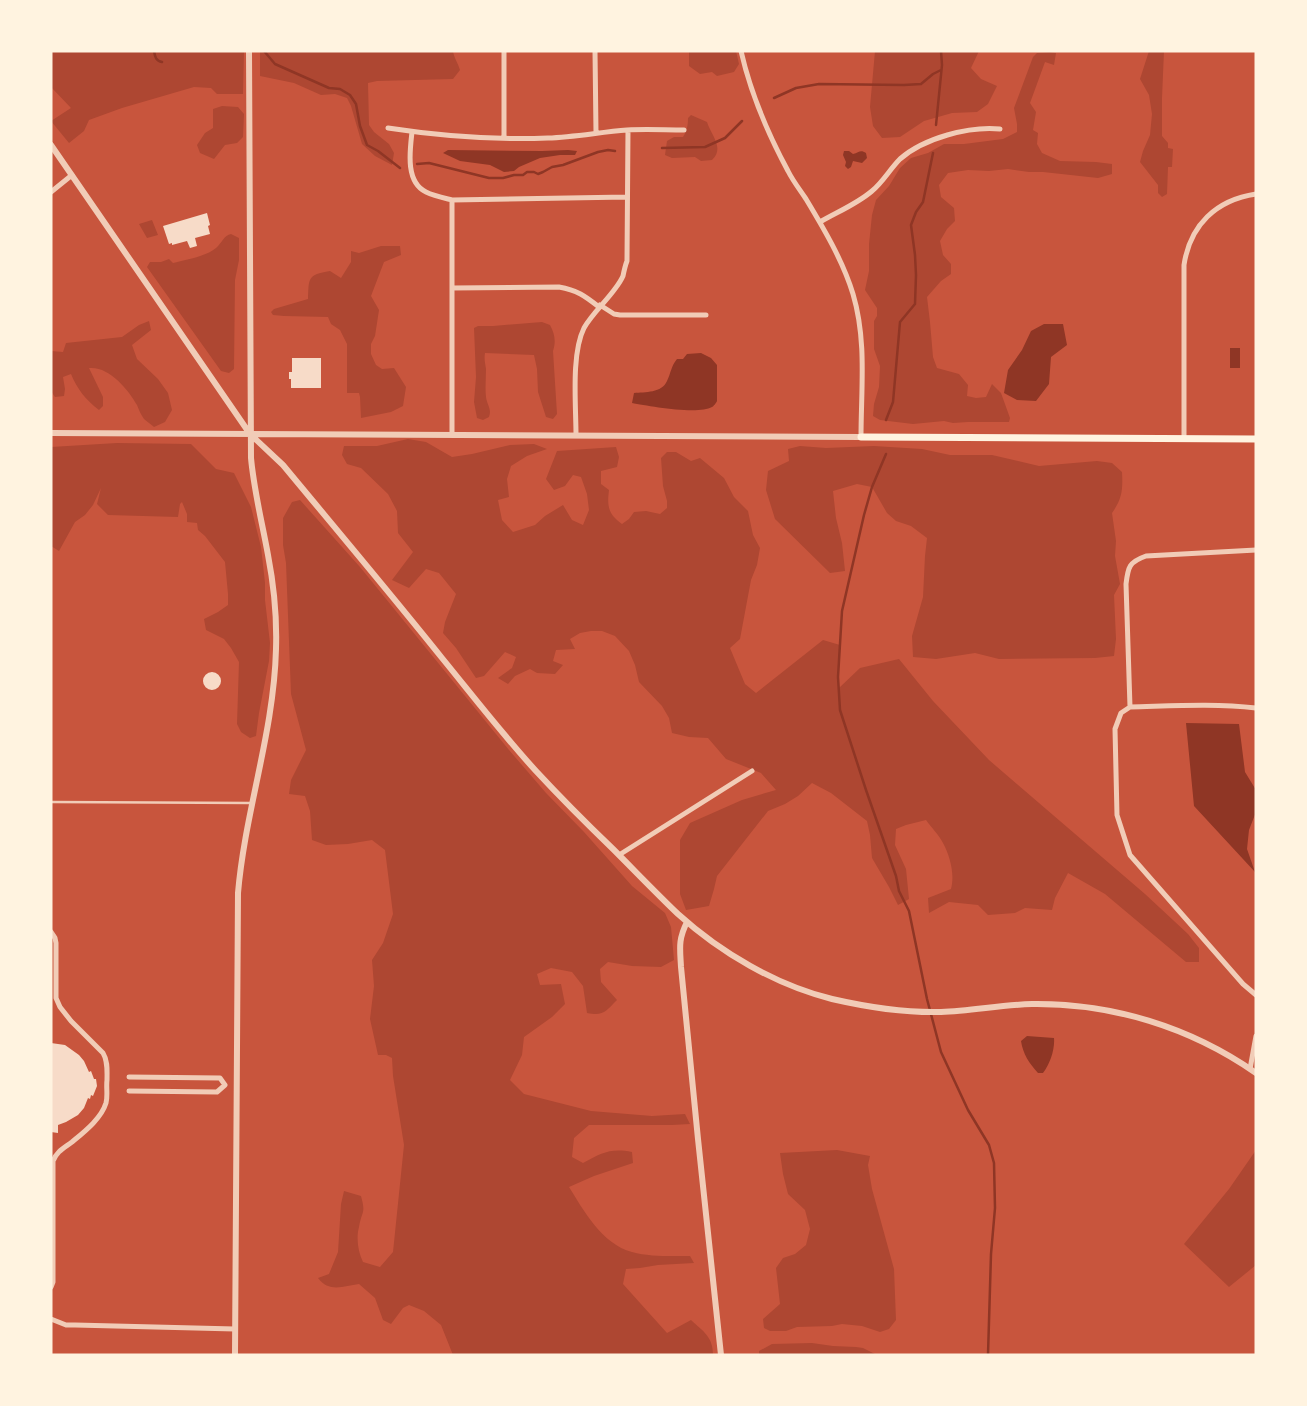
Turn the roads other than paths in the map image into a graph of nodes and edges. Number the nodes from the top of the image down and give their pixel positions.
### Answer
1 (504, 51) edge
2 (595, 51) edge
3 (741, 51) edge
4 (249, 53) edge
5 (388, 128) dead end
6 (1000, 129) dead end
7 (628, 130) junction
8 (684, 130) dead end
9 (412, 132) junction
10 (596, 133) junction
11 (504, 138) junction
12 (51, 145) edge
13 (72, 175) junction
14 (51, 192) edge
15 (1256, 194) edge
16 (627, 196) junction
17 (452, 200) junction
18 (820, 222) junction
19 (452, 288) junction
20 (600, 306) junction
21 (706, 314) dead end
22 (51, 433) edge
23 (250, 434) junction
24 (452, 435) junction
25 (576, 435) junction
26 (861, 437) junction
27 (1184, 439) junction
28 (1256, 439) edge
29 (1256, 550) edge
30 (1130, 707) junction
31 (1256, 708) edge
32 (752, 771) dead end
33 (51, 802) edge
34 (252, 803) junction
35 (619, 855) junction
36 (687, 922) junction
37 (51, 932) edge
38 (1256, 995) edge
39 (1256, 1036) edge
40 (1253, 1071) edge
41 (129, 1077) dead end
42 (225, 1085) junction
43 (236, 1085) junction
44 (129, 1091) dead end
45 (51, 1287) edge
46 (51, 1319) edge
47 (235, 1328) junction
48 (235, 1355) edge
49 (721, 1355) edge

1 - 11 street
2 - 10 street
3 - 18 street
4 - 23 street
5 - 9 street
6 - 18 street
7 - 8 street
7 - 10 street
7 - 16 street
9 - 11 street
9 - 17 street
10 - 11 street
12 - 13 street
13 - 14 street
13 - 23 street
15 - 27 street
16 - 17 street
16 - 20 street
17 - 19 street
18 - 26 street
19 - 20 street
19 - 24 street
20 - 21 street
20 - 25 street
22 - 23 street
23 - 24 street
23 - 34 street
23 - 35 street
24 - 25 street
25 - 26 street
26 - 27 main road
27 - 28 main road
29 - 30 street
30 - 31 street
30 - 38 street
32 - 35 street
33 - 34 lane
34 - 43 street
35 - 36 street
36 - 40 street
36 - 49 street
37 - 45 street
39 - 40 street
41 - 42 street
42 - 43 street
42 - 44 street
43 - 47 street
46 - 47 street
47 - 48 street

